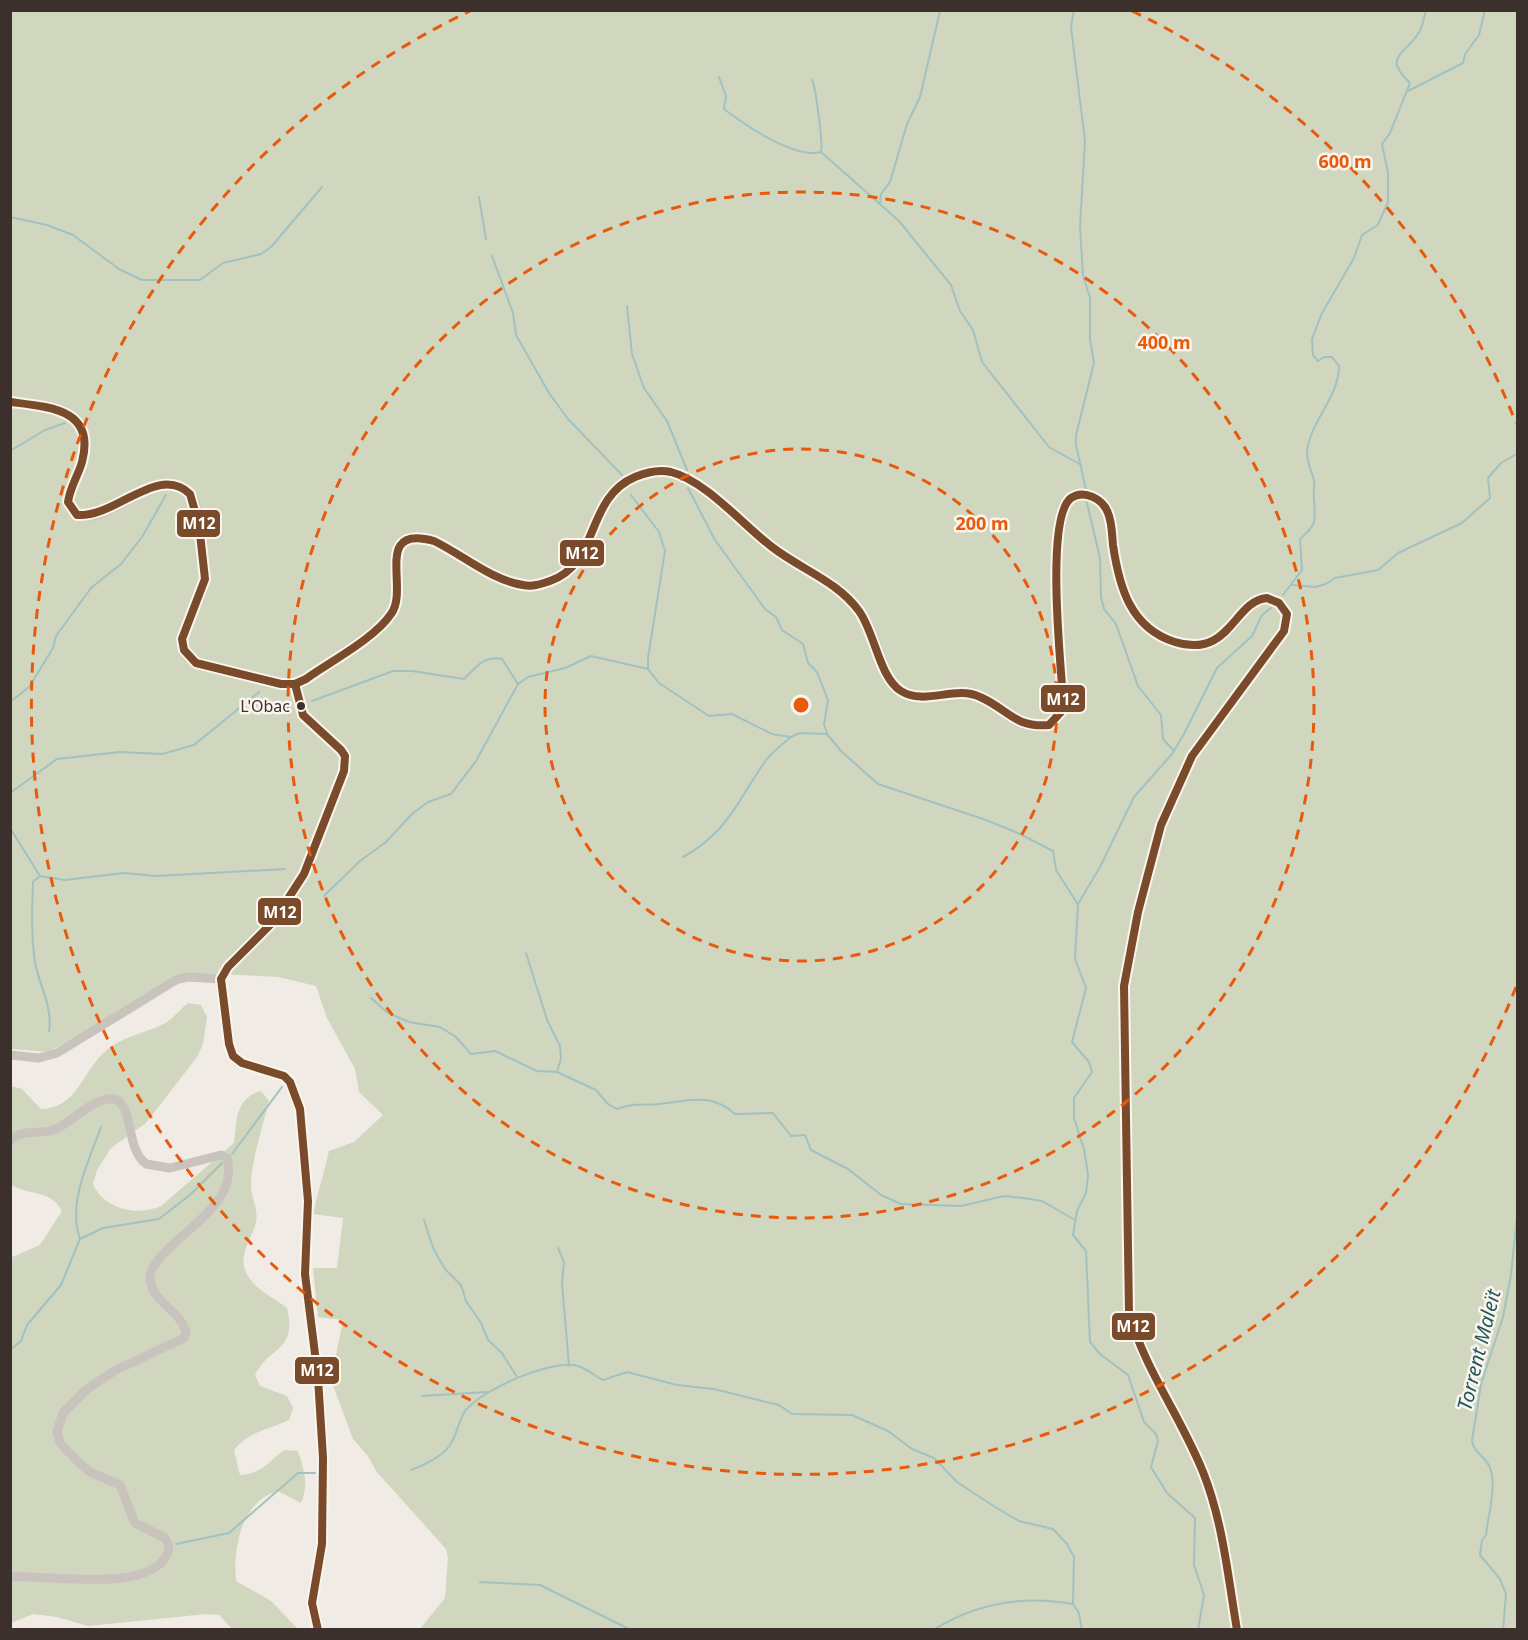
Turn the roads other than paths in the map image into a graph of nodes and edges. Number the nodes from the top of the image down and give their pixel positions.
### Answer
1 (10, 402) edge
2 (295, 684) junction
3 (222, 979) junction
4 (10, 1055) edge
5 (10, 1141) edge
6 (10, 1577) edge
7 (318, 1629) edge
8 (1237, 1629) edge

1 - 2 street
2 - 3 street
2 - 8 street
3 - 4 street
3 - 7 street
5 - 6 street

